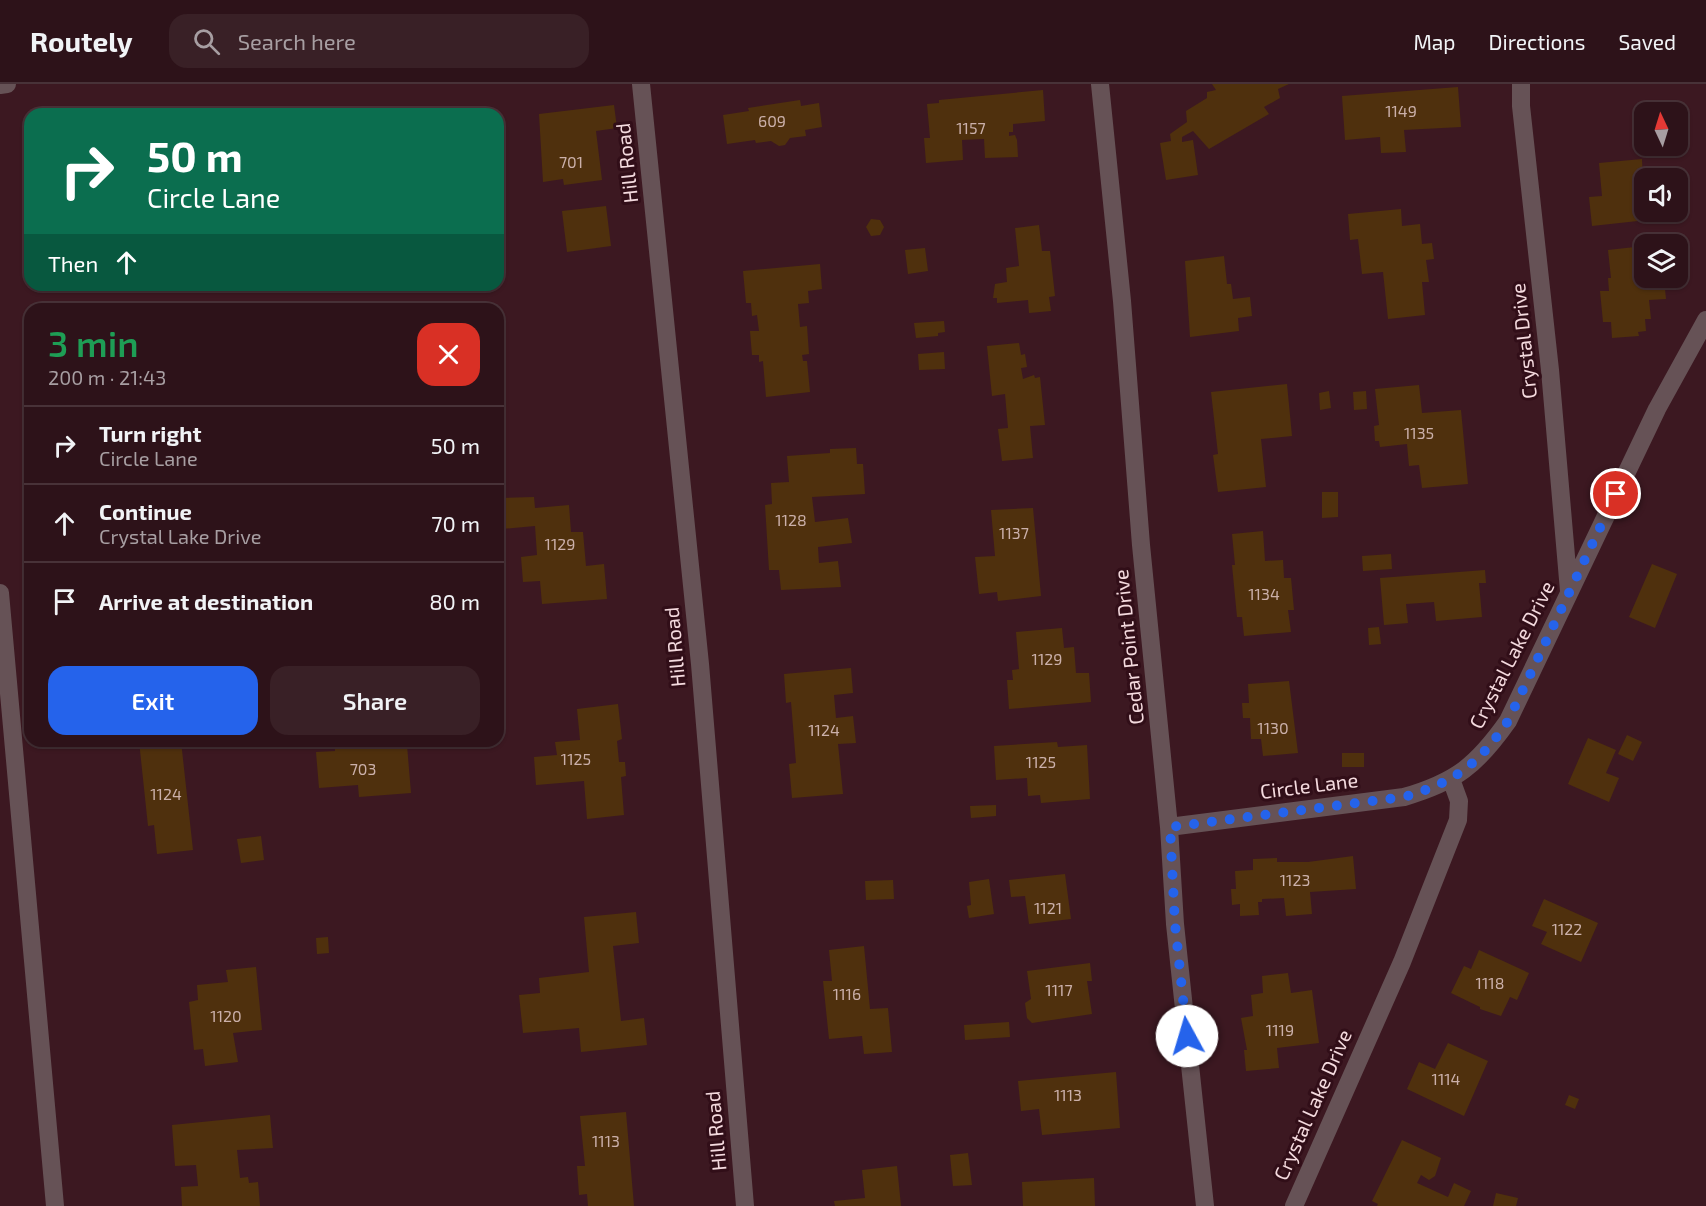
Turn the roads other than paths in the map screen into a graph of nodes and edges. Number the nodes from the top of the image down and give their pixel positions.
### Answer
1 (7, 84) edge
2 (641, 84) edge
3 (1100, 84) edge
4 (1521, 84) edge
5 (0, 85) edge
6 (1706, 320) edge
7 (0, 593) edge
8 (1569, 593) junction
9 (1451, 779) junction
10 (1170, 827) junction
11 (55, 1206) edge
12 (745, 1206) edge
13 (1205, 1206) edge
14 (1294, 1206) edge

1 - 5 street
2 - 12 street, Hill Road
3 - 10 street, Cedar Point Drive
4 - 8 street, Crystal Drive
6 - 8 street, Crystal Lake Drive
7 - 11 street
8 - 9 street, Crystal Lake Drive
9 - 10 street, Circle Lane
9 - 14 street, Crystal Lake Drive
10 - 13 street, Cedar Point Drive

